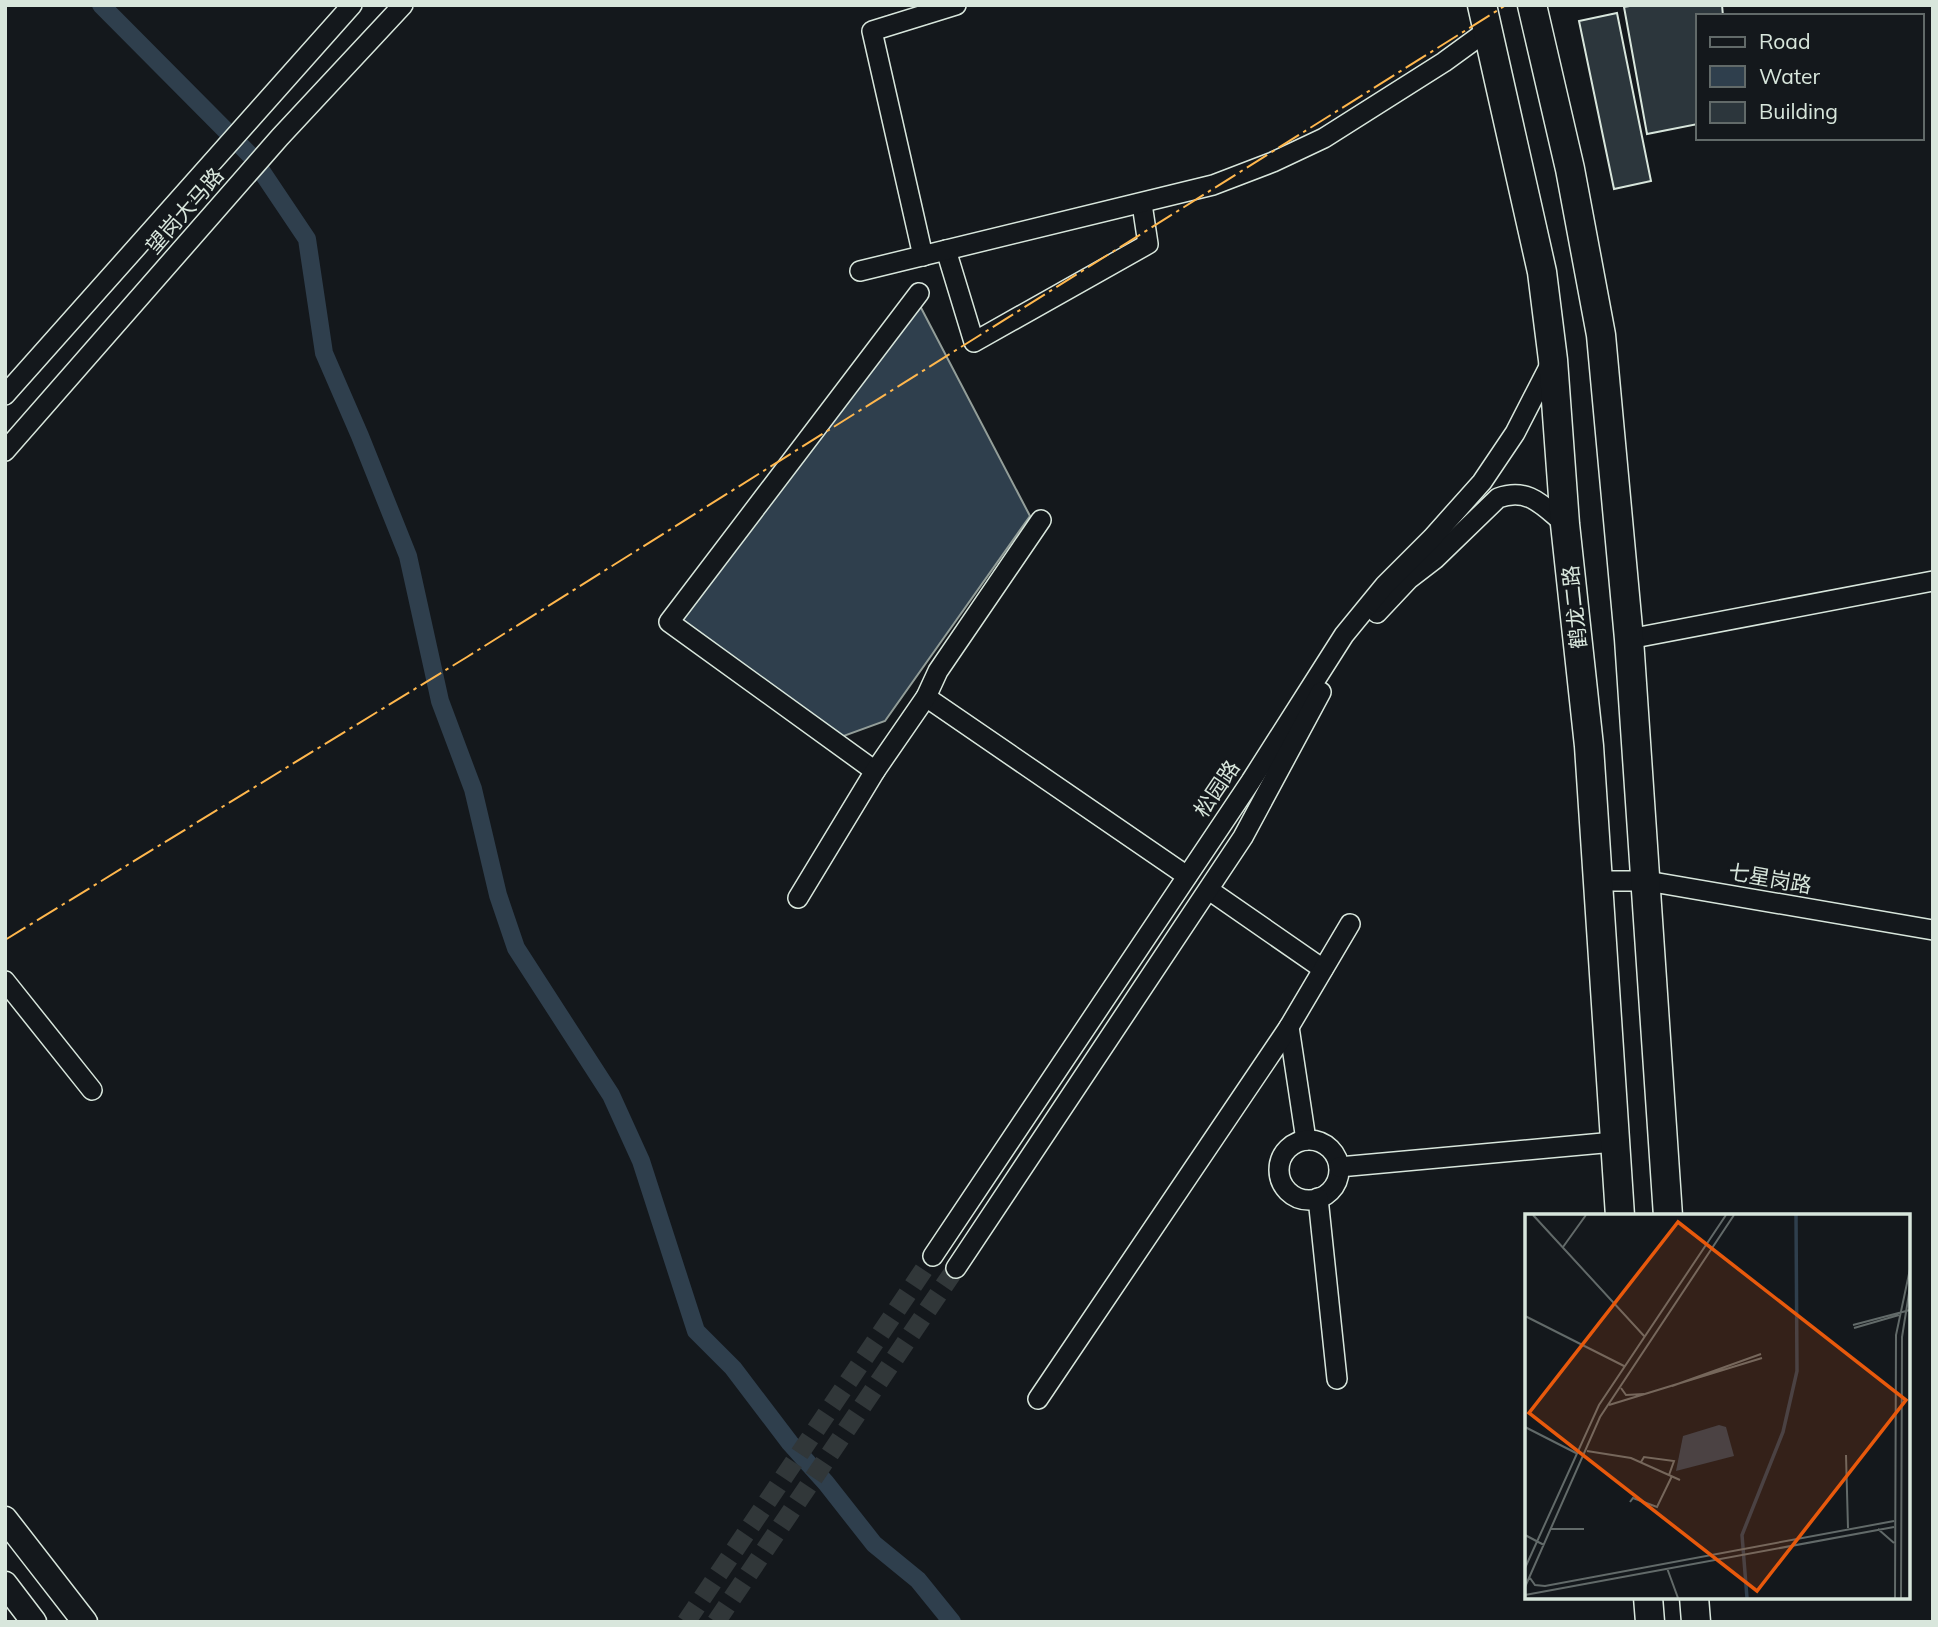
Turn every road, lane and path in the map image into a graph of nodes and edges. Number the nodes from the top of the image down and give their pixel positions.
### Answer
1 (352, 5) edge
2 (403, 5) edge
3 (956, 5) edge
4 (1532, 5) edge
5 (1485, 18) edge
6 (1142, 204) junction
7 (946, 250) junction
8 (923, 256) junction
9 (860, 271) dead end
10 (919, 293) dead end
11 (1553, 360) junction
12 (5, 395) edge
13 (5, 451) edge
14 (1041, 520) dead end
15 (1564, 524) junction
16 (1933, 581) edge
17 (1629, 639) junction
18 (926, 697) junction
19 (875, 771) junction
20 (1187, 876) junction
21 (1599, 881) junction
22 (1647, 881) junction
23 (1209, 890) junction
24 (798, 898) dead end
25 (1350, 924) dead end
26 (1933, 930) edge
27 (1323, 969) junction
28 (5, 981) edge
29 (1289, 1027) junction
30 (92, 1090) dead end
31 (1306, 1140) junction
32 (1614, 1142) junction
33 (1339, 1167) junction
34 (1318, 1198) junction
35 (1620, 1214) edge
36 (1668, 1214) edge
37 (933, 1256) tunnel mouth
38 (956, 1268) tunnel mouth
39 (1337, 1379) dead end
40 (1038, 1399) dead end
41 (5, 1519) edge
42 (5, 1584) edge
43 (1648, 1599) edge
44 (1694, 1599) edge
45 (34, 1622) edge
46 (85, 1622) edge
47 (1650, 1622) edge
48 (1696, 1622) edge

1 - 12 street, 望岗大马路
2 - 13 street, 望岗大马路
3 - 8 street
4 - 17 highway
5 - 6 street
5 - 11 highway, 鹤龙二路
6 - 7 street
6 - 7 street
7 - 8 street
8 - 9 street
10 - 19 street
11 - 15 highway, 鹤龙二路
11 - 20 street, 松园路
14 - 18 street
15 - 21 highway, 鹤龙二路
15 - 23 street, 松园路
16 - 17 street
17 - 22 highway
18 - 19 street
18 - 20 street
19 - 24 street
20 - 37 street, 松园路
21 - 22 street, 七星岗路
21 - 32 highway, 鹤龙二路
22 - 26 street, 七星岗路
22 - 36 highway
23 - 27 street
23 - 38 street, 松园路
25 - 27 street
27 - 29 street
28 - 30 street
29 - 31 street
29 - 40 street
31 - 33 street
31 - 34 street
32 - 33 street
32 - 35 highway, 鹤龙二路
33 - 34 street
34 - 39 street
41 - 46 main road
42 - 45 main road
43 - 47 highway
44 - 48 highway

